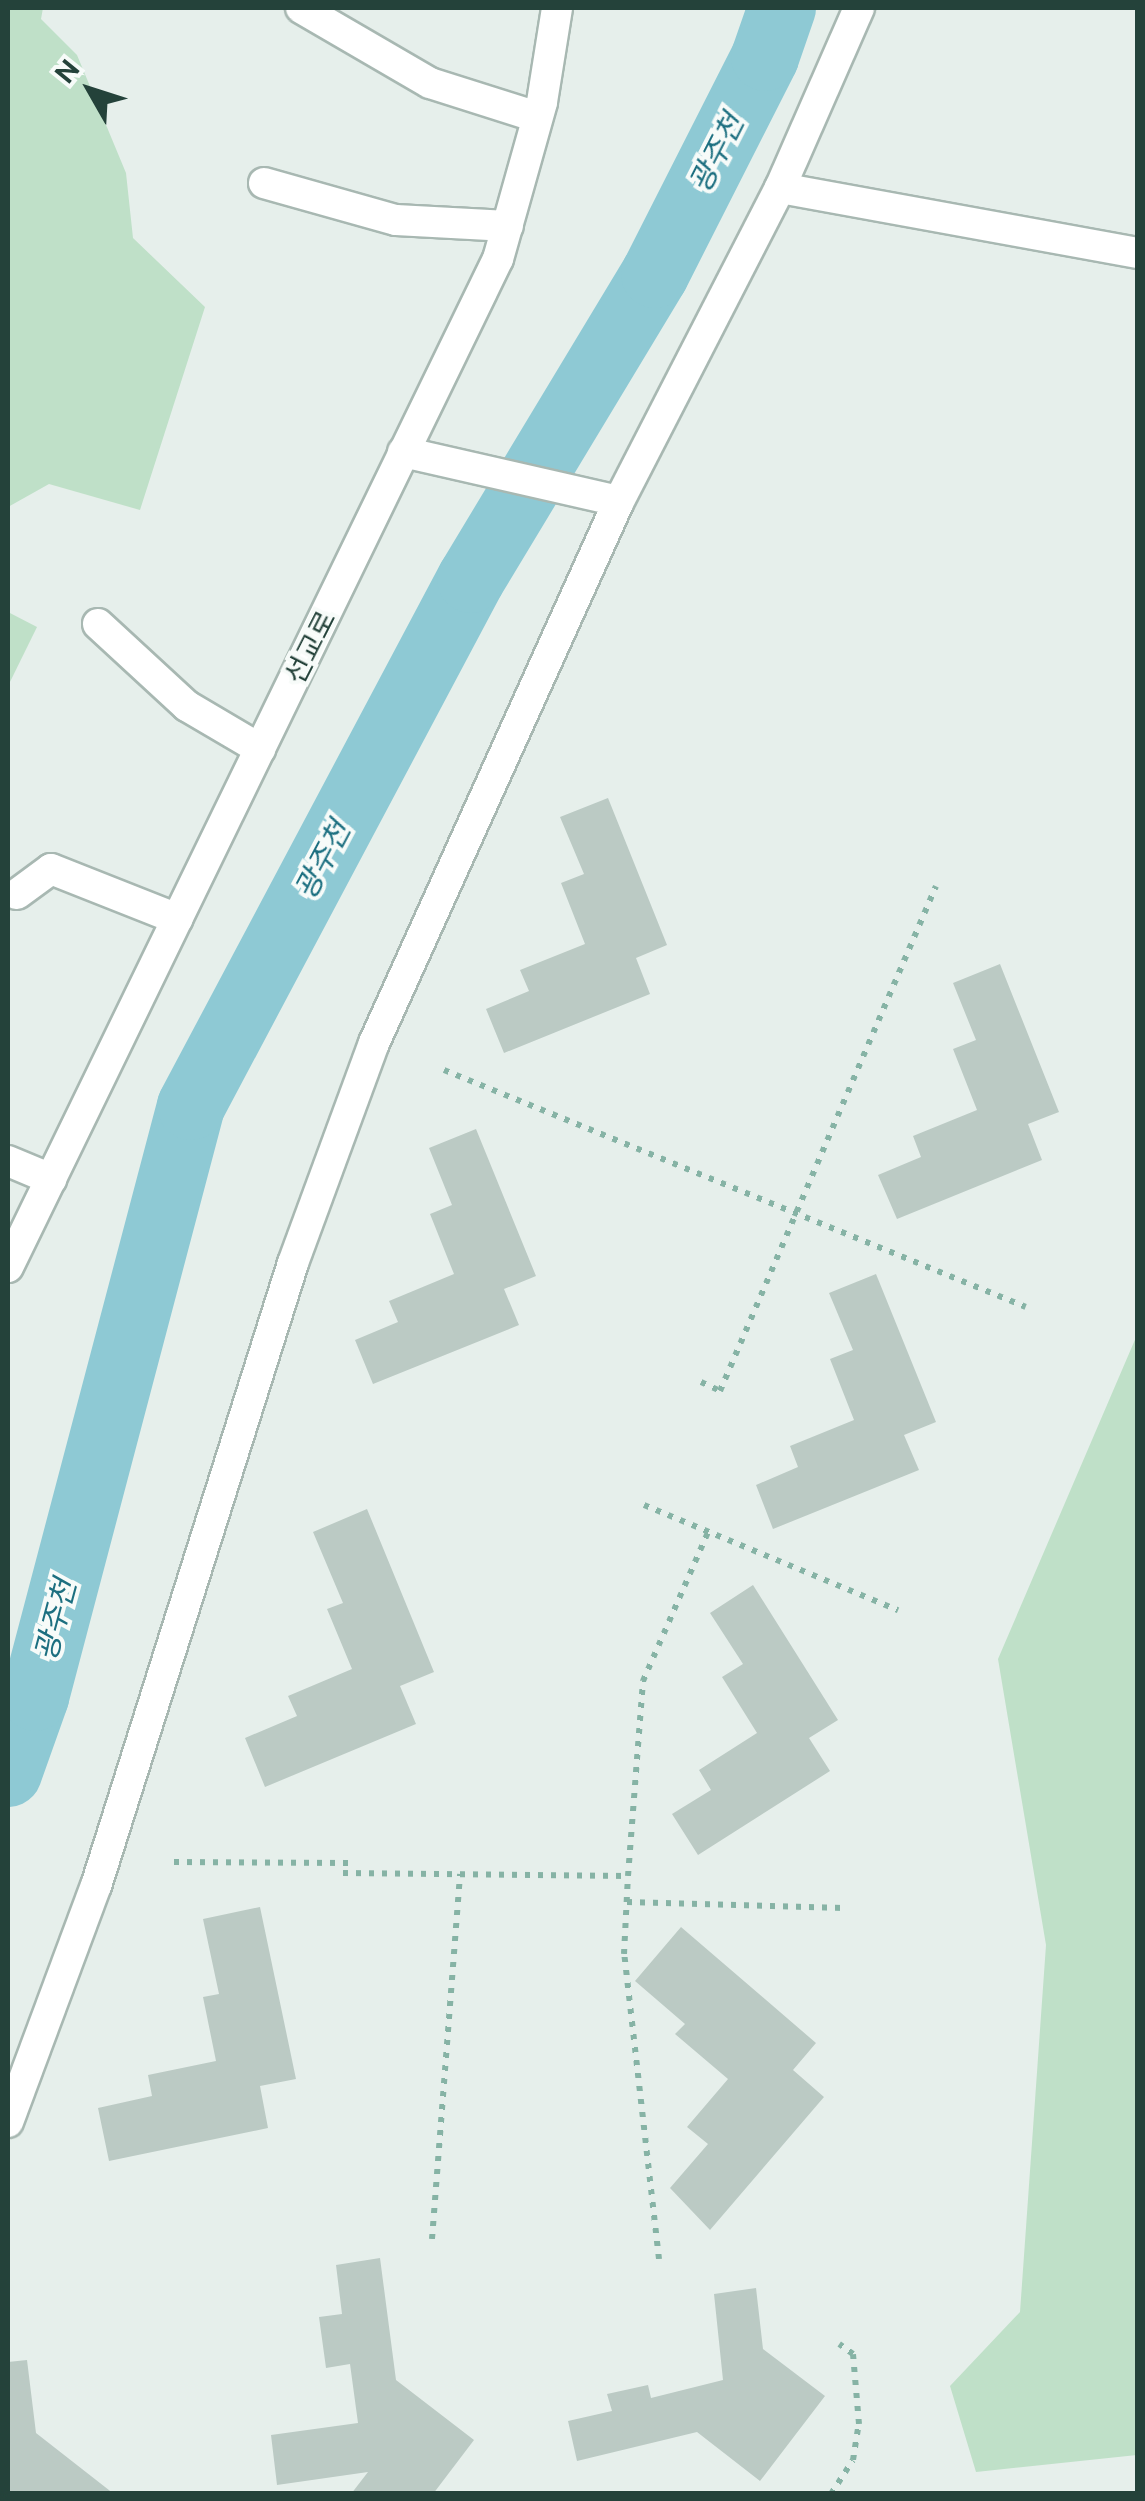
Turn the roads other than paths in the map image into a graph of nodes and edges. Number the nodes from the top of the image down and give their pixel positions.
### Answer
1 (301, 8) edge
2 (557, 8) edge
3 (859, 8) edge
4 (538, 118) junction
5 (264, 183) dead end
6 (780, 188) junction
7 (508, 226) junction
8 (1138, 252) edge
9 (404, 452) junction
10 (619, 501) junction
11 (98, 624) dead end
12 (260, 748) junction
13 (17, 894) dead end
14 (177, 919) junction
15 (8, 1161) edge
16 (50, 1179) junction
17 (8, 1267) edge
18 (8, 2122) edge

1 - 4 street
2 - 4 street, 선교로
3 - 6 street
4 - 7 street, 선교로
5 - 7 street
6 - 8 street
6 - 10 street
7 - 9 street, 선교로
9 - 10 street
9 - 12 street, 선교로
10 - 18 street
11 - 12 street
12 - 14 street, 선교로
13 - 14 street
14 - 16 street, 선교로
15 - 16 street
16 - 17 street, 선교로

